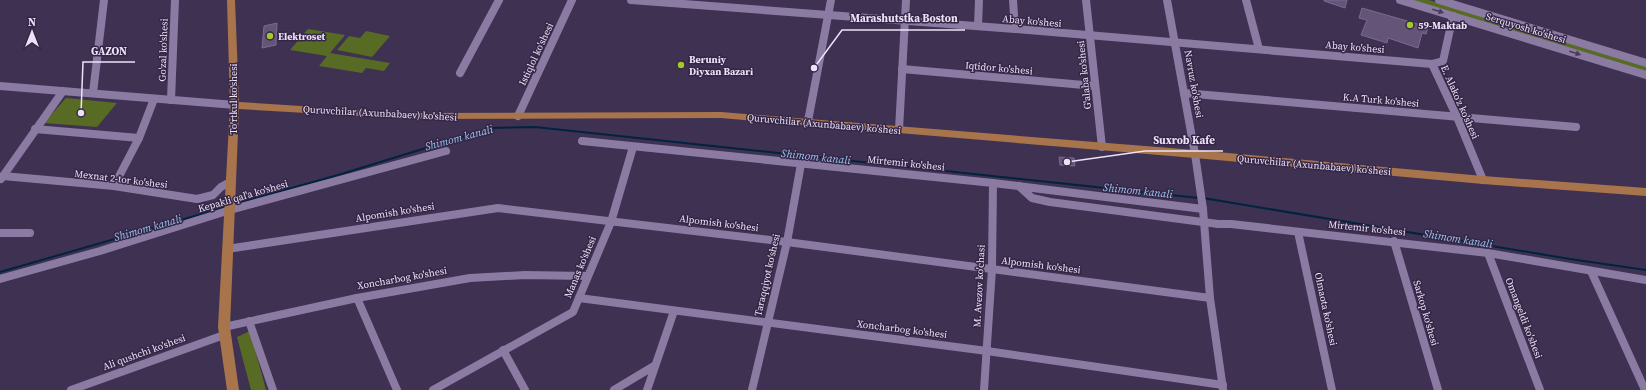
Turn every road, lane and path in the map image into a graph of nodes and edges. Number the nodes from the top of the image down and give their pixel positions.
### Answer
1 (104, 0) edge
2 (175, 0) edge
3 (231, 0) edge
4 (499, 0) edge
5 (572, 0) edge
6 (631, 0) edge
7 (751, 0) edge
8 (830, 0) edge
9 (906, 0) edge
10 (979, 0) edge
11 (1013, 0) edge
12 (1086, 0) edge
13 (1167, 0) edge
14 (1246, 0) edge
15 (1400, 0) edge
16 (1439, 0) edge
17 (749, 9) junction
18 (827, 15) junction
19 (1453, 16) junction
20 (904, 21) junction
21 (978, 26) junction
22 (1015, 29) junction
23 (1090, 35) junction
24 (1176, 43) junction
25 (1259, 49) junction
26 (1646, 63) edge
27 (1432, 64) junction
28 (902, 69) junction
29 (460, 73) dead end
30 (1646, 75) edge
31 (0, 86) edge
32 (1095, 86) junction
33 (63, 91) junction
34 (93, 93) junction
35 (1184, 93) junction
36 (154, 99) junction
37 (171, 100) junction
38 (235, 105) junction
39 (518, 116) junction
40 (1457, 117) junction
41 (808, 121) junction
42 (1576, 127) dead end
43 (35, 129) junction
44 (899, 130) junction
45 (139, 138) junction
46 (582, 141) dead end
47 (633, 147) junction
48 (1102, 147) junction
49 (446, 151) dead end
50 (1196, 154) junction
51 (801, 164) junction
52 (1, 178) edge
53 (1483, 180) junction
54 (232, 181) junction
55 (993, 183) junction
56 (114, 186) junction
57 (1019, 186) junction
58 (1646, 192) edge
59 (230, 205) junction
60 (1202, 207) junction
61 (611, 222) junction
62 (1204, 222) junction
63 (1298, 232) junction
64 (0, 233) edge
65 (30, 233) dead end
66 (1394, 241) junction
67 (787, 242) junction
68 (227, 249) junction
69 (1488, 253) junction
70 (992, 269) junction
71 (1590, 271) junction
72 (587, 276) junction
73 (0, 279) edge
74 (1646, 280) edge
75 (357, 298) junction
76 (579, 298) junction
77 (1210, 298) junction
78 (674, 311) junction
79 (249, 321) junction
80 (767, 323) junction
81 (224, 331) junction
82 (503, 350) junction
83 (987, 351) junction
84 (654, 366) junction
85 (1223, 387) edge
86 (71, 390) edge
87 (233, 390) edge
88 (273, 390) edge
89 (397, 390) edge
90 (434, 390) edge
91 (525, 390) edge
92 (614, 390) edge
93 (647, 390) edge
94 (752, 390) edge
95 (984, 390) edge
96 (1332, 390) edge
97 (1438, 390) edge
98 (1540, 390) edge
99 (1644, 390) edge

1 - 34 street
2 - 37 street, Go'zal ko'shesi
3 - 38 main road, To'rtkul ko'shesi
4 - 29 street
5 - 39 street, Istiqlol ko'shesi
6 - 17 street, Abay ko'shesi
7 - 17 street
8 - 18 street
9 - 20 street
10 - 21 street
11 - 22 street
12 - 23 street, G'alaba ko'shesi
13 - 24 street, Navruz ko'shesi
14 - 25 street
15 -> 19 street, Serquyosh ko'shesi
16 - 26 street, Serquyosh ko'shesi
17 - 18 street, Abay ko'shesi
18 - 20 street, Abay ko'shesi
18 - 41 street
19 - 27 street, E. Alako'z ko'shesi
19 -> 30 street, Serquyosh ko'shesi
20 - 21 street, Abay ko'shesi
20 - 28 street
21 - 22 street, Abay ko'shesi
22 - 23 street, Abay ko'shesi
23 - 24 street, Abay ko'shesi
23 - 32 street, G'alaba ko'shesi
24 - 25 street, Abay ko'shesi
24 - 35 street, Navruz ko'shesi
25 - 27 street, Abay ko'shesi
27 - 40 street, E. Alako'z ko'shesi
28 - 32 street, Iqtidor ko'shesi
28 - 44 street
31 - 33 street, Quruvchilar (Axunbabaev) ko'shesi
32 - 48 street, G'alaba ko'shesi
33 - 34 street, Quruvchilar (Axunbabaev) ko'shesi
33 - 43 street
34 - 36 street, Quruvchilar (Axunbabaev) ko'shesi
35 - 40 street, K.A Turk ko'shesi
35 - 50 street, Navruz ko'shesi
36 - 37 street, Quruvchilar (Axunbabaev) ko'shesi
36 - 45 street
37 - 38 street, Quruvchilar (Axunbabaev) ko'shesi
38 - 39 main road, Quruvchilar (Axunbabaev) ko'shesi
38 - 54 main road, To'rtkul ko'shesi
39 - 41 main road, Quruvchilar (Axunbabaev) ko'shesi
40 - 42 street, K.A Turk ko'shesi
40 - 53 street, E. Alako'z ko'shesi
41 - 44 main road, Quruvchilar (Axunbabaev) ko'shesi
43 - 45 street
43 - 52 street
44 - 48 main road, Quruvchilar (Axunbabaev) ko'shesi
45 - 56 street
46 - 47 street, Mirtemir ko'shesi
47 - 51 street, Mirtemir ko'shesi
47 - 61 street, Manas ko'shesi
48 - 50 main road, Quruvchilar (Axunbabaev) ko'shesi
49 - 59 street, Kepakli qal'a ko'shesi
50 - 53 main road, Quruvchilar (Axunbabaev) ko'shesi
50 - 60 street, Navruz ko'shesi
51 - 55 street, Mirtemir ko'shesi
51 - 67 street, Taraqqiyot ko'shesi
52 - 56 street, Mexnat 2-tor ko'shesi
53 - 58 main road, Quruvchilar (Axunbabaev) ko'shesi
54 - 56 street, Mexnat 2-tor ko'shesi
54 - 59 main road, To'rtkul ko'shesi
55 - 57 street, Mirtemir ko'shesi
55 - 70 street, M. Avezov ko'chasi
57 - 60 street, Mirtemir ko'shesi
57 - 62 street, Mirtemir ko'shesi
59 - 68 main road, To'rtkul ko'shesi
59 - 73 street, Kepakli qal'a ko'shesi
60 - 62 street
61 - 67 street, Alpomish ko'shesi
61 - 68 street, Alpomish ko'shesi
61 - 72 street, Manas ko'shesi
62 - 63 street, Mirtemir ko'shesi
62 - 77 street
63 - 66 street, Mirtemir ko'shesi
63 - 96 street, Olmaota ko'shesi
64 - 65 street
66 - 69 street, Mirtemir ko'shesi
66 - 97 street, Sarkop ko'shesi
67 - 70 street, Alpomish ko'shesi
67 - 80 street, Taraqqiyot ko'shesi
68 - 81 main road, To'rtkul ko'shesi
69 - 71 street, Mirtemir ko'shesi
69 - 98 street, Omangeldi ko'shesi
70 - 77 street, Alpomish ko'shesi
70 - 83 street, M. Avezov ko'chasi
71 - 74 street, Mirtemir ko'shesi
71 - 99 street
72 - 75 street, Xoncharbog ko'shesi
72 - 76 street, Manas ko'shesi
75 - 79 street, Xoncharbog ko'shesi
75 - 89 street
76 - 78 street, Xoncharbog ko'shesi
76 - 82 street, Manas ko'shesi
77 - 85 street
78 - 80 street, Xoncharbog ko'shesi
78 - 84 street
79 - 81 street, Xoncharbog ko'shesi
79 - 88 street
80 - 83 street, Xoncharbog ko'shesi
80 - 94 street, Taraqqiyot ko'shesi
81 - 86 street, Ali qushchi ko'shesi
81 - 87 main road, To'rtkul ko'shesi
82 - 90 street, Manas ko'shesi
82 - 91 street
83 - 85 street, Xoncharbog ko'shesi
83 - 95 street, M. Avezov ko'chasi
84 - 92 street
84 - 93 street

